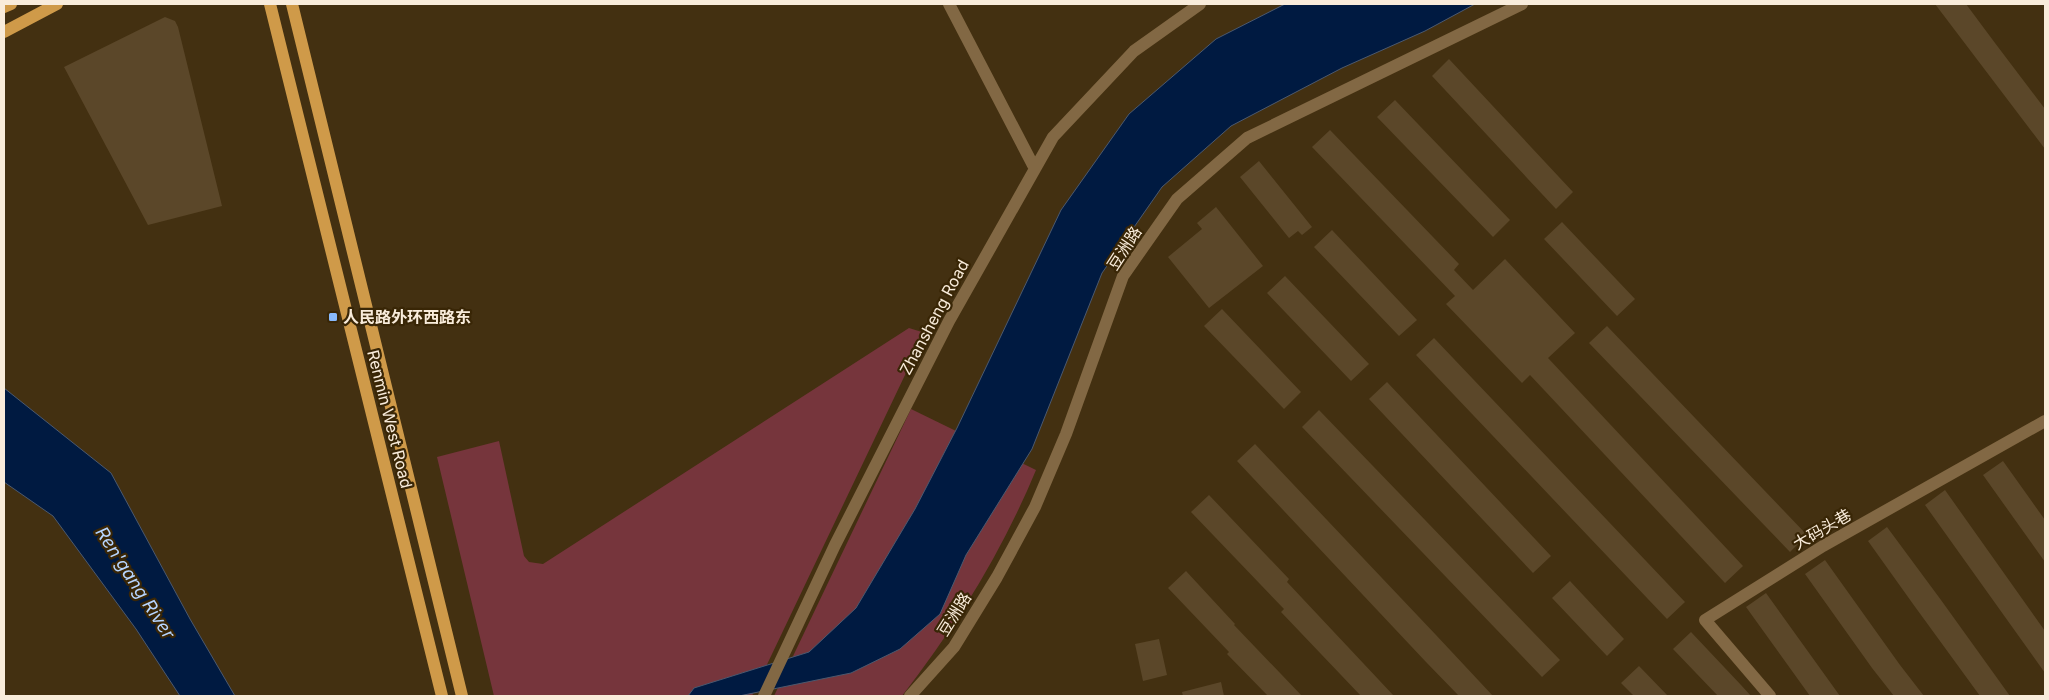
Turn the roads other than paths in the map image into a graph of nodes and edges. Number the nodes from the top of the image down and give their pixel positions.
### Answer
1 (11, 4) edge
2 (58, 4) edge
3 (270, 4) edge
4 (292, 4) edge
5 (949, 4) edge
6 (1200, 4) edge
7 (1522, 4) edge
8 (4, 7) edge
9 (4, 32) edge
10 (1035, 169) junction
11 (2045, 421) edge
12 (442, 696) edge
13 (462, 696) edge
14 (764, 696) edge
15 (910, 696) edge
16 (1770, 696) edge

1 - 8 main road
2 - 9 main road
3 - 12 main road, Renmin West Road
4 - 13 main road, Renmin West Road
5 - 10 street
6 - 10 street, Zhansheng Road
7 - 15 street, 豆洲路
10 - 14 street, Zhansheng Road
11 - 16 street, 大码头巷

